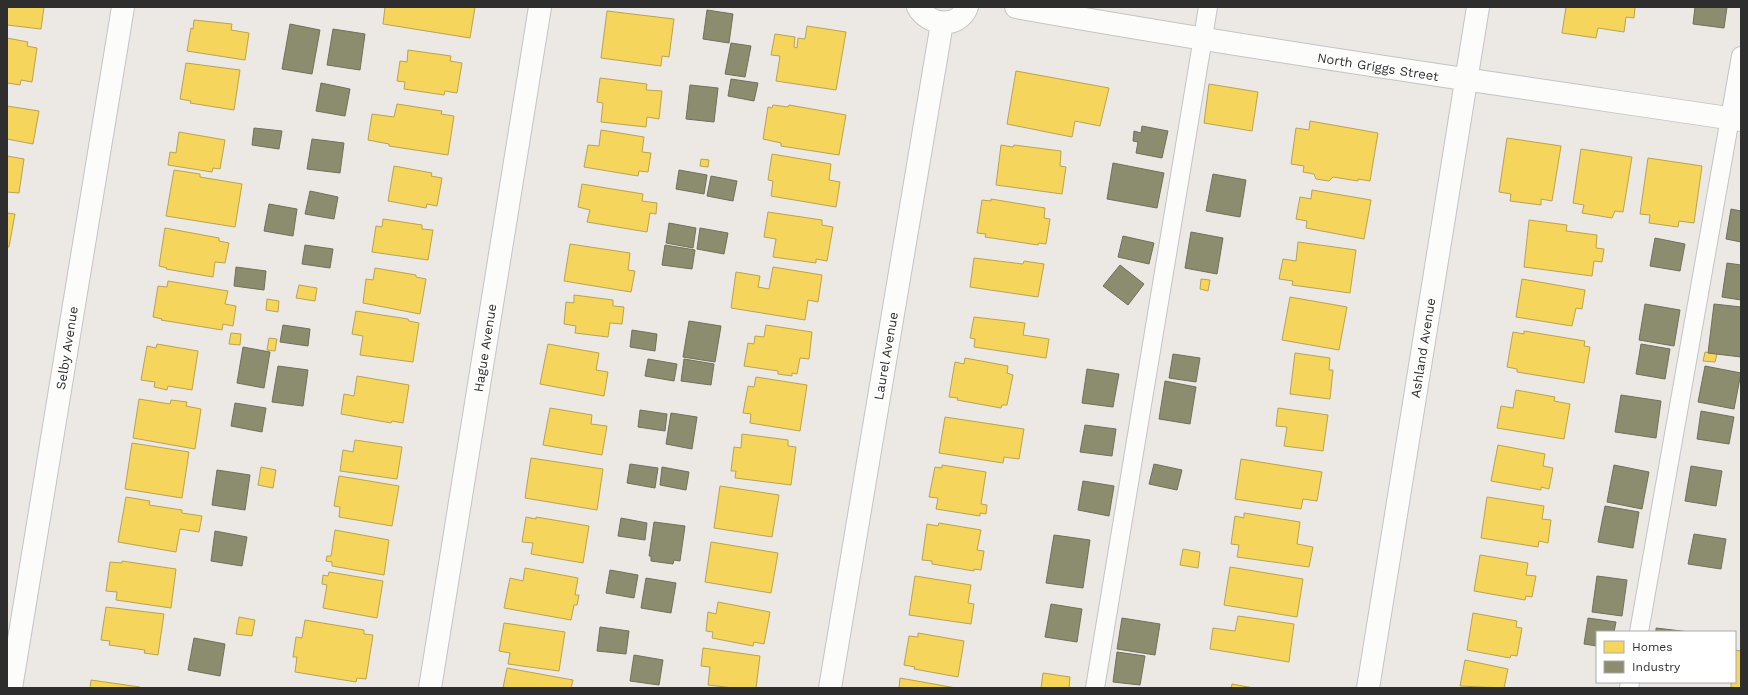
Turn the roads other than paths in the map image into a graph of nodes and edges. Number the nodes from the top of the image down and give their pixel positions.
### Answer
1 (123, 7) edge
2 (540, 7) edge
3 (918, 7) edge
4 (967, 7) edge
5 (1016, 7) edge
6 (1208, 7) edge
7 (1478, 7) edge
8 (942, 23) junction
9 (1203, 40) junction
10 (1741, 56) edge
11 (1466, 81) junction
12 (1736, 120) edge
13 (1639, 631) edge
14 (11, 688) edge
15 (430, 688) edge
16 (830, 688) edge
17 (1095, 688) edge
18 (1368, 688) edge

1 - 14 street, Selby Avenue
2 - 15 street, Hague Avenue
3 - 8 street
4 - 8 street
5 - 9 street, North Griggs Street
6 - 9 lane
7 - 11 street, Ashland Avenue
8 - 16 street, Laurel Avenue
9 - 11 street, North Griggs Street
9 - 17 lane
10 - 12 lane
11 - 12 street, North Griggs Street
11 - 18 street, Ashland Avenue
12 - 13 lane

